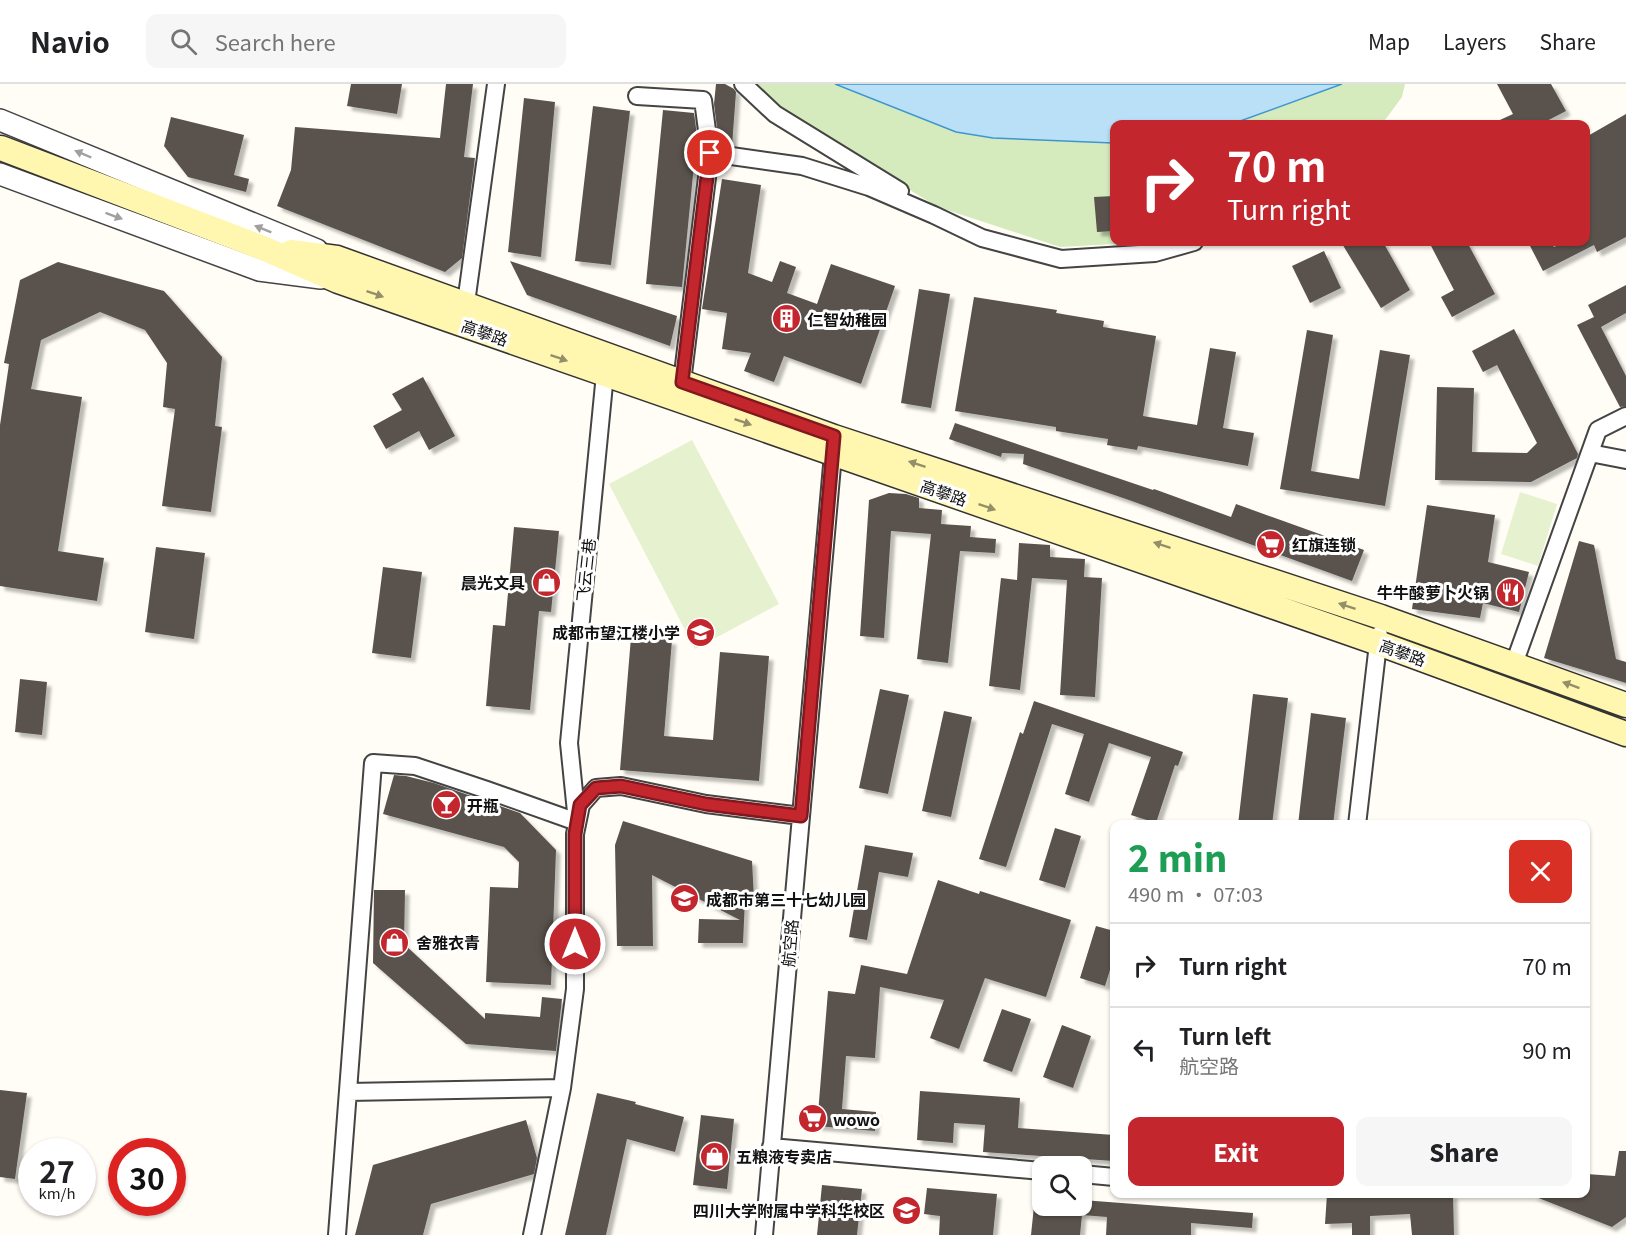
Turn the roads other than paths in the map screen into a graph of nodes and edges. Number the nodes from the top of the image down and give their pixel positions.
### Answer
1 (496, 84) edge
2 (743, 84) edge
3 (637, 96) dead end
4 (1, 121) edge
5 (1, 148) edge
6 (710, 153) junction
7 (0, 174) edge
8 (934, 215) junction
9 (1180, 246) edge
10 (337, 269) junction
11 (466, 303) junction
12 (608, 365) junction
13 (682, 382) junction
14 (1626, 416) edge
15 (833, 445) junction
16 (1590, 453) junction
17 (1626, 460) edge
18 (1381, 617) junction
19 (1378, 643) junction
20 (1514, 664) junction
21 (1626, 705) edge
22 (1626, 734) edge
23 (801, 816) junction
24 (1358, 820) edge
25 (577, 822) junction
26 (562, 1088) junction
27 (348, 1092) junction
28 (771, 1147) junction
29 (1032, 1170) edge
30 (1092, 1175) edge
31 (1110, 1177) edge
32 (337, 1235) edge
33 (532, 1235) edge
34 (764, 1235) edge

1 - 11 street
2 - 8 street
3 - 6 street
10 -> 4 street
5 - 10 main road, 高攀路
6 - 8 street
6 - 13 street
7 -> 10 street
8 - 9 street
10 - 11 main road, 高攀路
10 -> 12 main road, 高攀路
11 - 12 main road, 高攀路
12 - 13 main road, 高攀路
12 -> 15 main road, 高攀路
12 - 25 street, 飞云三巷
13 - 15 main road, 高攀路
14 - 16 street
18 -> 15 main road, 高攀路
15 -> 19 main road, 高攀路
15 - 23 street, 航空路
16 - 17 street
16 - 20 street
18 - 19 street
18 - 20 main road, 高攀路
19 - 22 main road, 高攀路
19 - 24 street
21 -> 20 main road, 高攀路
23 - 25 street
23 - 28 street, 航空路
25 - 26 street
25 - 27 street
26 - 27 street
26 - 33 street
27 - 32 street
28 - 29 street
28 - 34 street, 航空路
30 - 31 street

